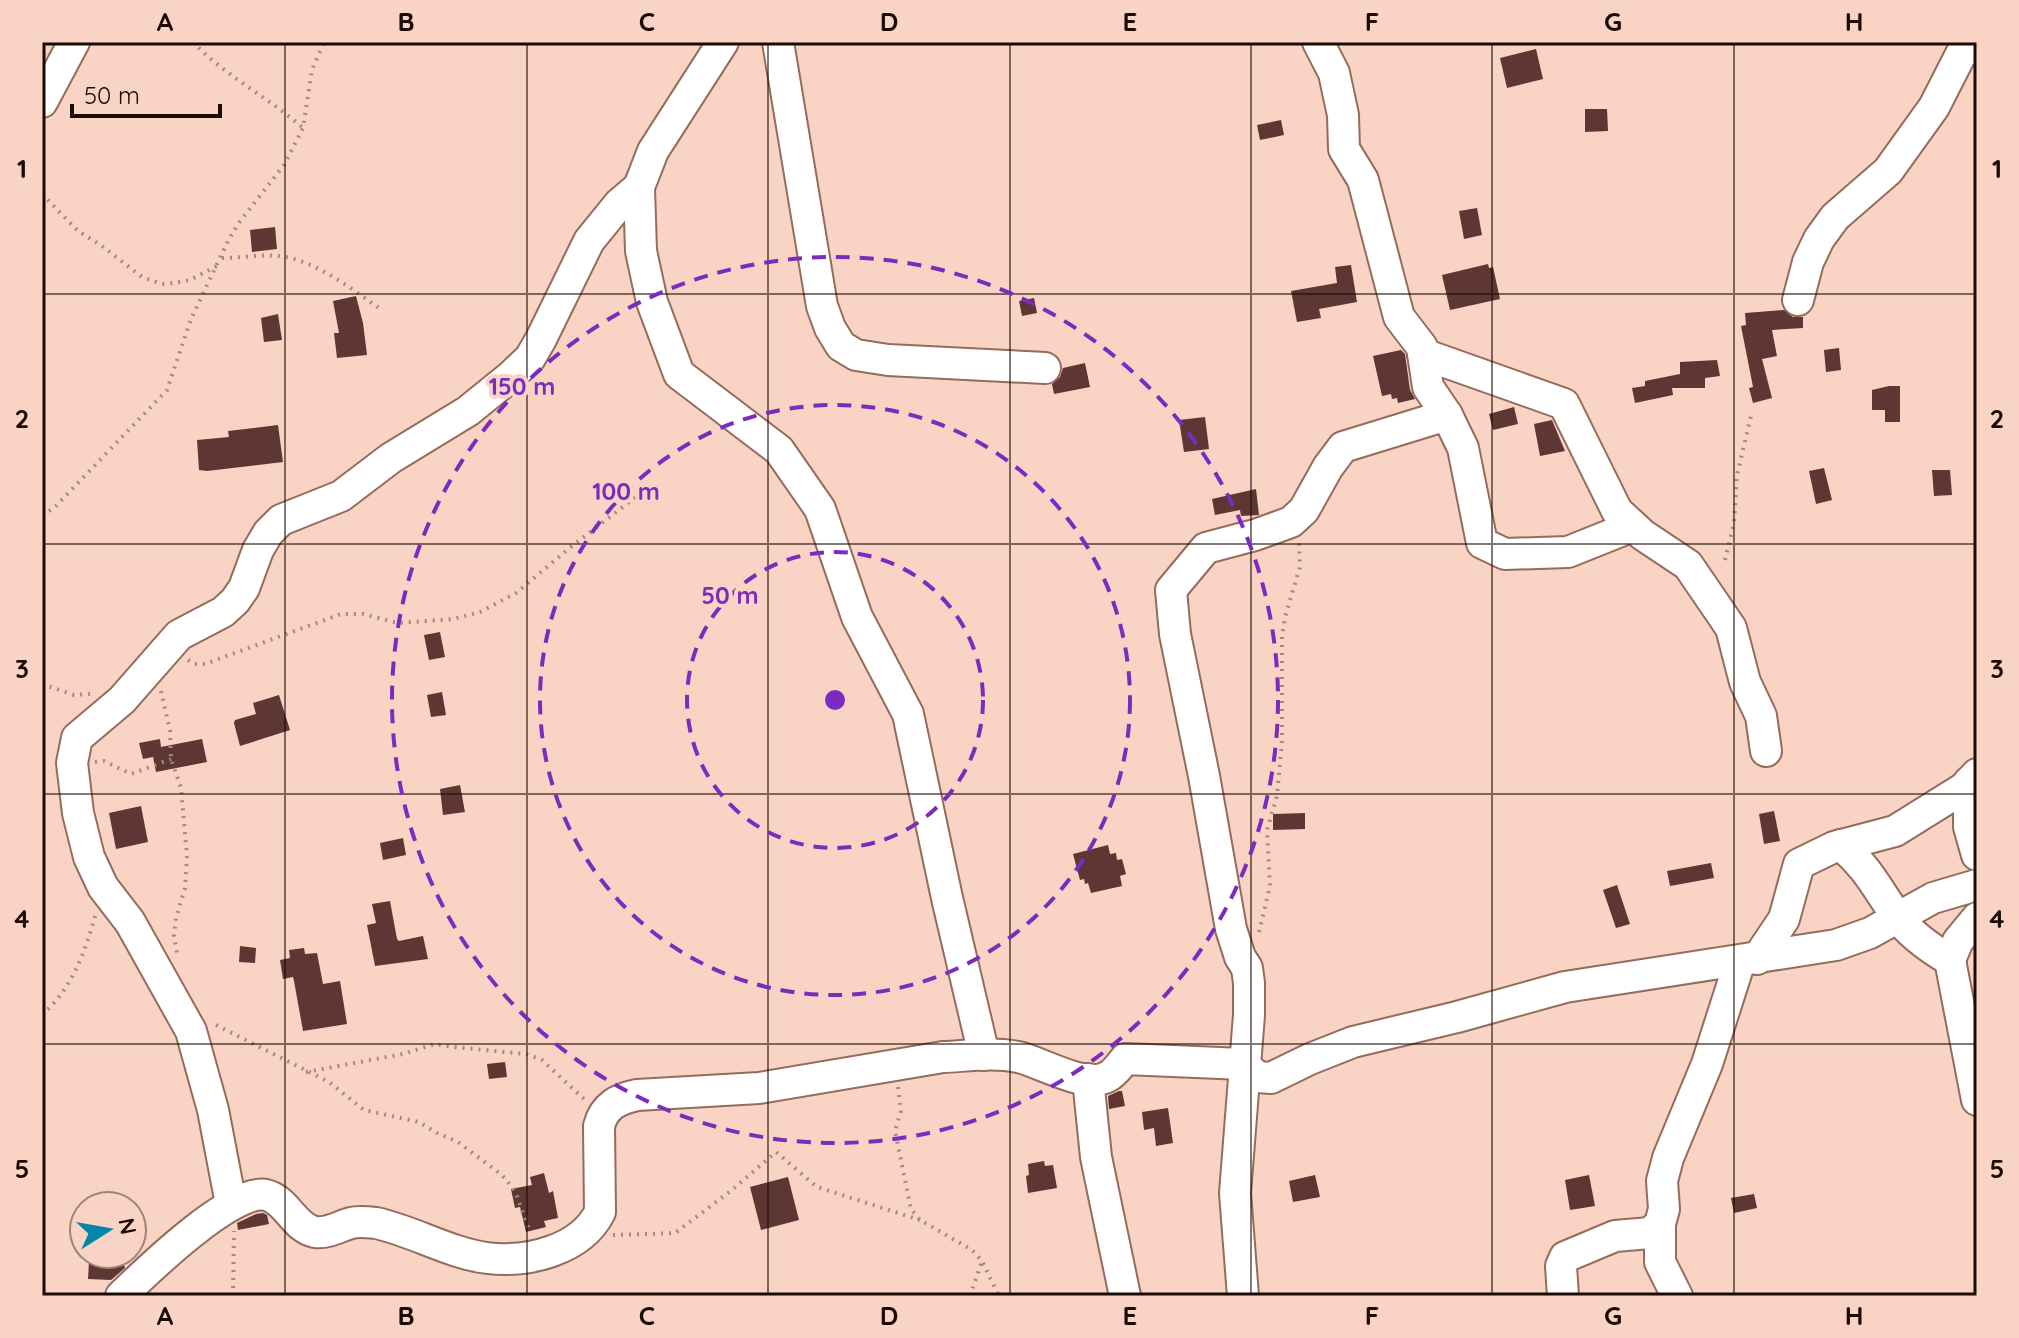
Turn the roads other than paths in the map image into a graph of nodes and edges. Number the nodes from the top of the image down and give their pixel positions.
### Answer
1 (74, 42) edge
2 (709, 42) edge
3 (723, 42) edge
4 (778, 42) edge
5 (1318, 42) edge
6 (1977, 43) edge
7 (704, 74) junction
8 (42, 102) edge
9 (639, 187) junction
10 (1798, 300) dead end
11 (1423, 354) junction
12 (1045, 368) dead end
13 (1447, 415) junction
14 (1633, 526) junction
15 (1766, 751) dead end
16 (1973, 778) edge
17 (1841, 845) junction
18 (1977, 855) edge
19 (1977, 885) edge
20 (1898, 917) junction
21 (1977, 918) edge
22 (1749, 960) junction
23 (1950, 960) junction
24 (984, 1055) junction
25 (1243, 1064) junction
26 (1088, 1079) junction
27 (1977, 1100) edge
28 (231, 1204) junction
29 (1660, 1224) junction
30 (121, 1296) edge
31 (1125, 1296) edge
32 (1243, 1296) edge
33 (1563, 1296) edge
34 (1677, 1296) edge

1 - 8 street
2 - 7 street
3 - 7 street
4 - 12 street
5 - 11 street
6 - 10 street
7 - 9 street
9 - 24 street
9 - 28 street
11 - 13 street
11 - 14 street
13 - 14 street
13 - 25 street
14 - 15 street
16 - 17 street
16 - 18 street
17 - 20 street
17 - 22 street
19 - 20 street
20 - 22 street
20 - 23 street
21 - 23 street
22 - 25 street
22 - 29 street
23 - 27 street
24 - 26 street
24 - 28 street
25 - 26 street
25 - 32 street
26 - 31 street
28 - 30 street
29 - 33 street
29 - 34 street

